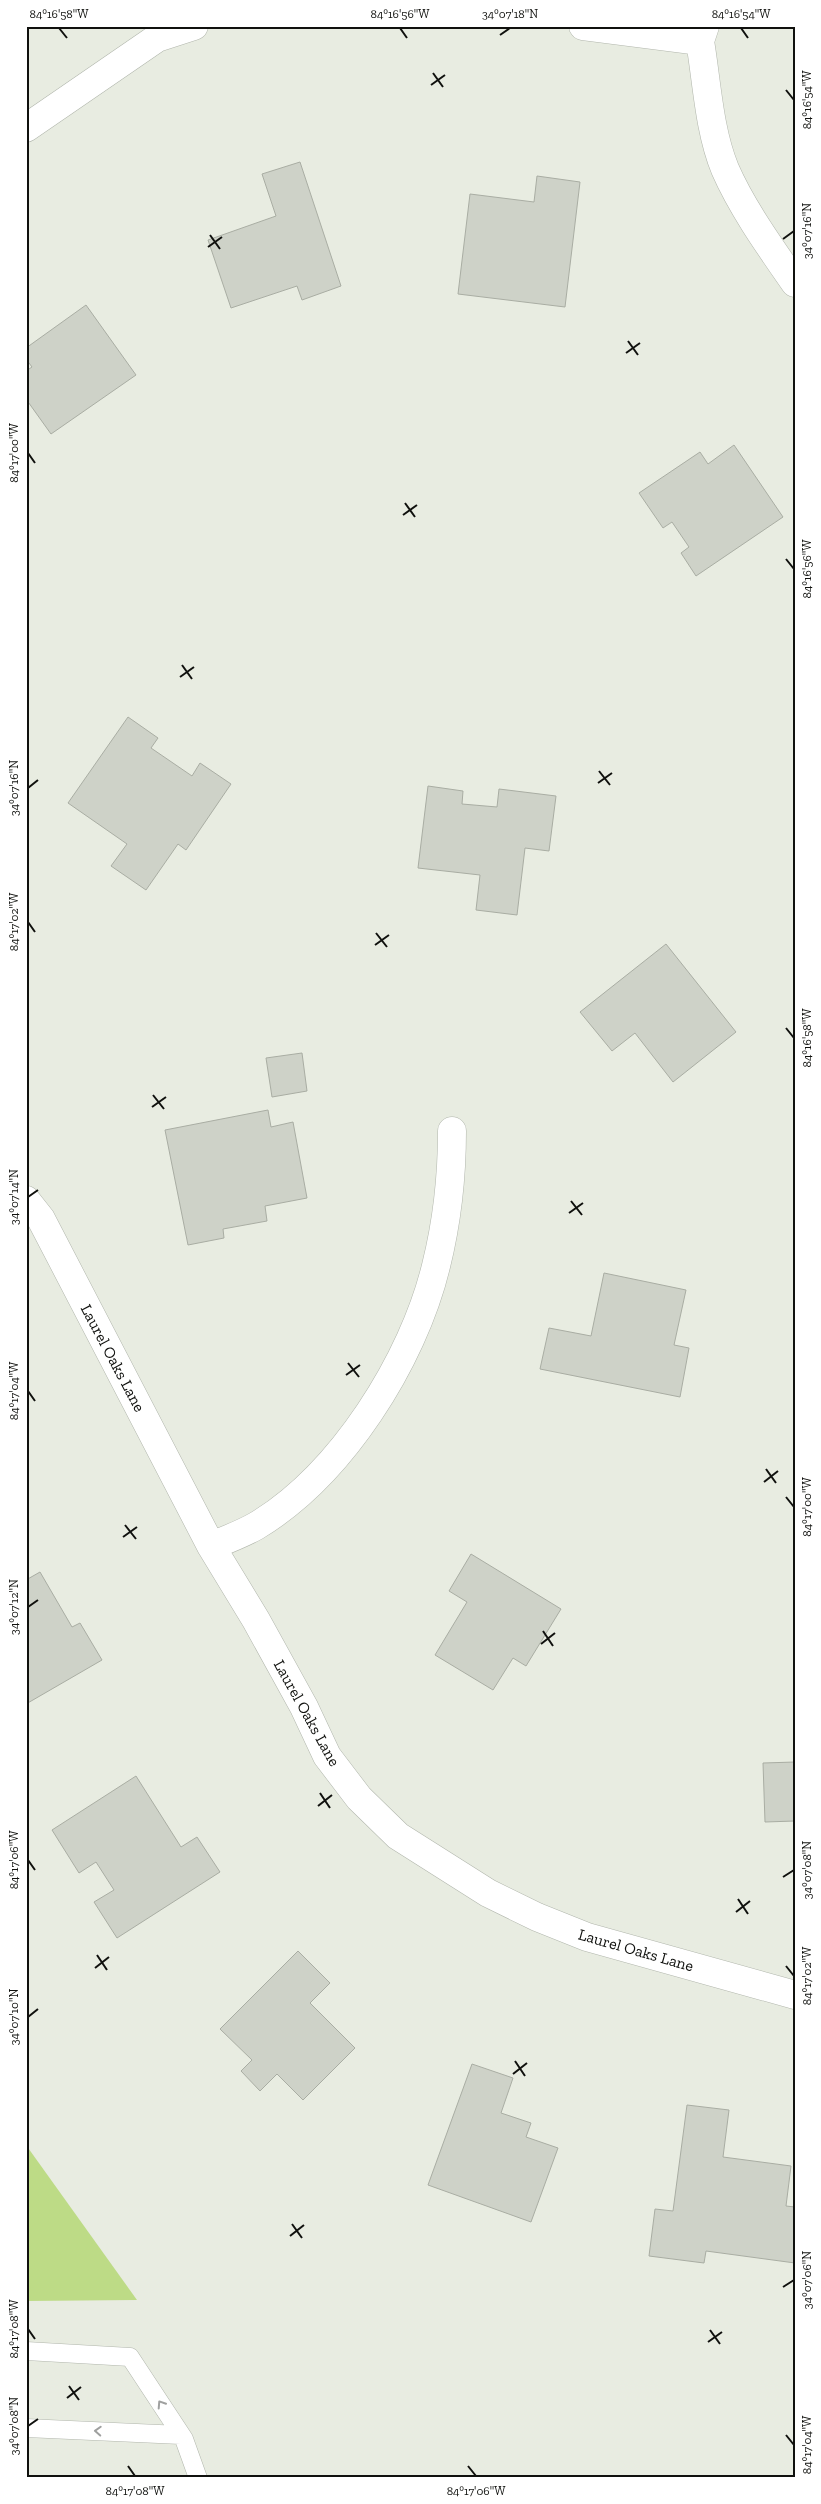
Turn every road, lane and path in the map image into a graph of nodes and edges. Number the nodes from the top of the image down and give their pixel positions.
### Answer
1 (194, 26) edge
2 (583, 26) edge
3 (702, 34) edge
4 (26, 128) edge
5 (795, 283) edge
6 (452, 1131) dead end
7 (26, 1200) edge
8 (212, 1546) junction
9 (795, 1995) edge
10 (26, 2351) edge
11 (26, 2428) edge
12 (182, 2435) junction
13 (198, 2478) edge

1 - 4 street
2 - 3 street
3 - 5 street
6 - 8 street
7 - 8 street, Laurel Oaks Lane
8 - 9 street, Laurel Oaks Lane
12 -> 10 lane
12 -> 11 lane
12 - 13 lane

